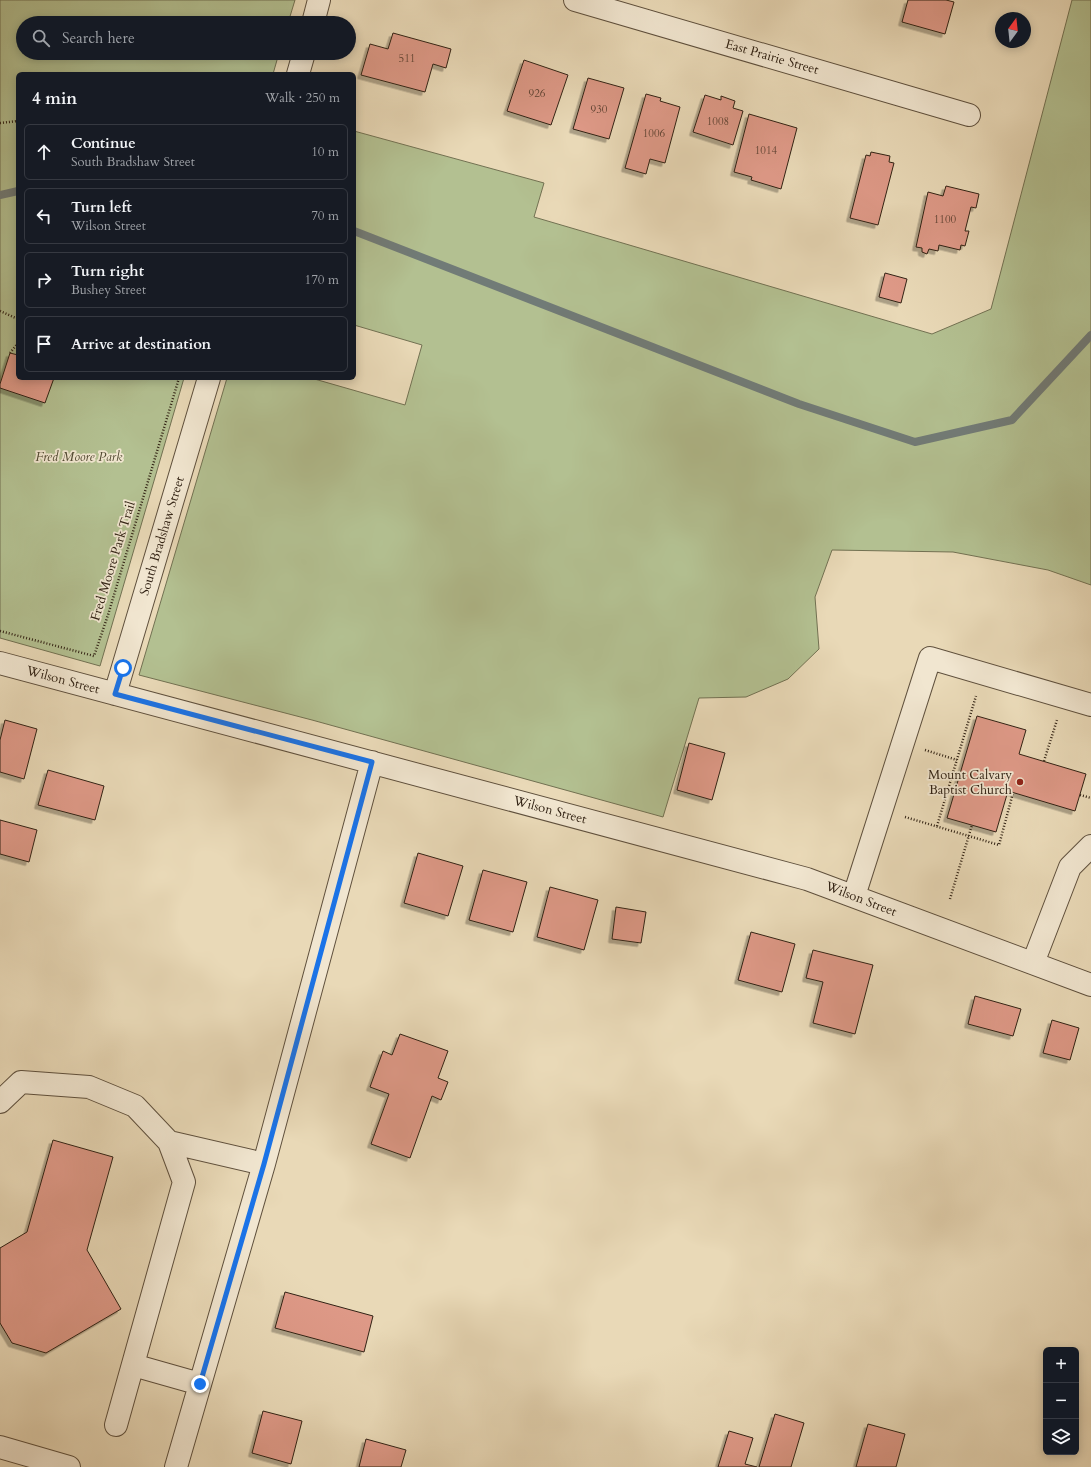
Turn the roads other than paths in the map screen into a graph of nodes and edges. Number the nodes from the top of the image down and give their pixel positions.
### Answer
1 (319, 0) edge
2 (575, 0) edge
3 (315, 16) edge
4 (302, 60) edge
5 (299, 72) edge
6 (970, 115) dead end
7 (208, 380) edge
8 (0, 663) edge
9 (115, 694) junction
10 (1091, 704) edge
11 (372, 762) junction
12 (1091, 846) edge
13 (854, 896) junction
14 (1033, 963) junction
15 (1091, 985) edge
16 (0, 1102) edge
17 (169, 1142) junction
18 (264, 1164) junction
19 (133, 1364) junction
20 (200, 1384) junction
21 (116, 1425) dead end
22 (0, 1447) edge
23 (68, 1467) edge
24 (176, 1467) edge

1 - 3 street
2 - 6 street, East Prairie Street
4 - 5 street
7 - 9 street, South Bradshaw Street
8 - 9 street, Wilson Street
9 - 11 street, Wilson Street
10 - 13 street
11 - 13 street, Wilson Street
11 - 18 street
12 - 14 street
13 - 14 street, Wilson Street
14 - 15 street, Wilson Street
16 - 17 street
17 - 18 street
17 - 19 street
18 - 20 street
19 - 20 street
19 - 21 street
20 - 24 street
22 - 23 street

